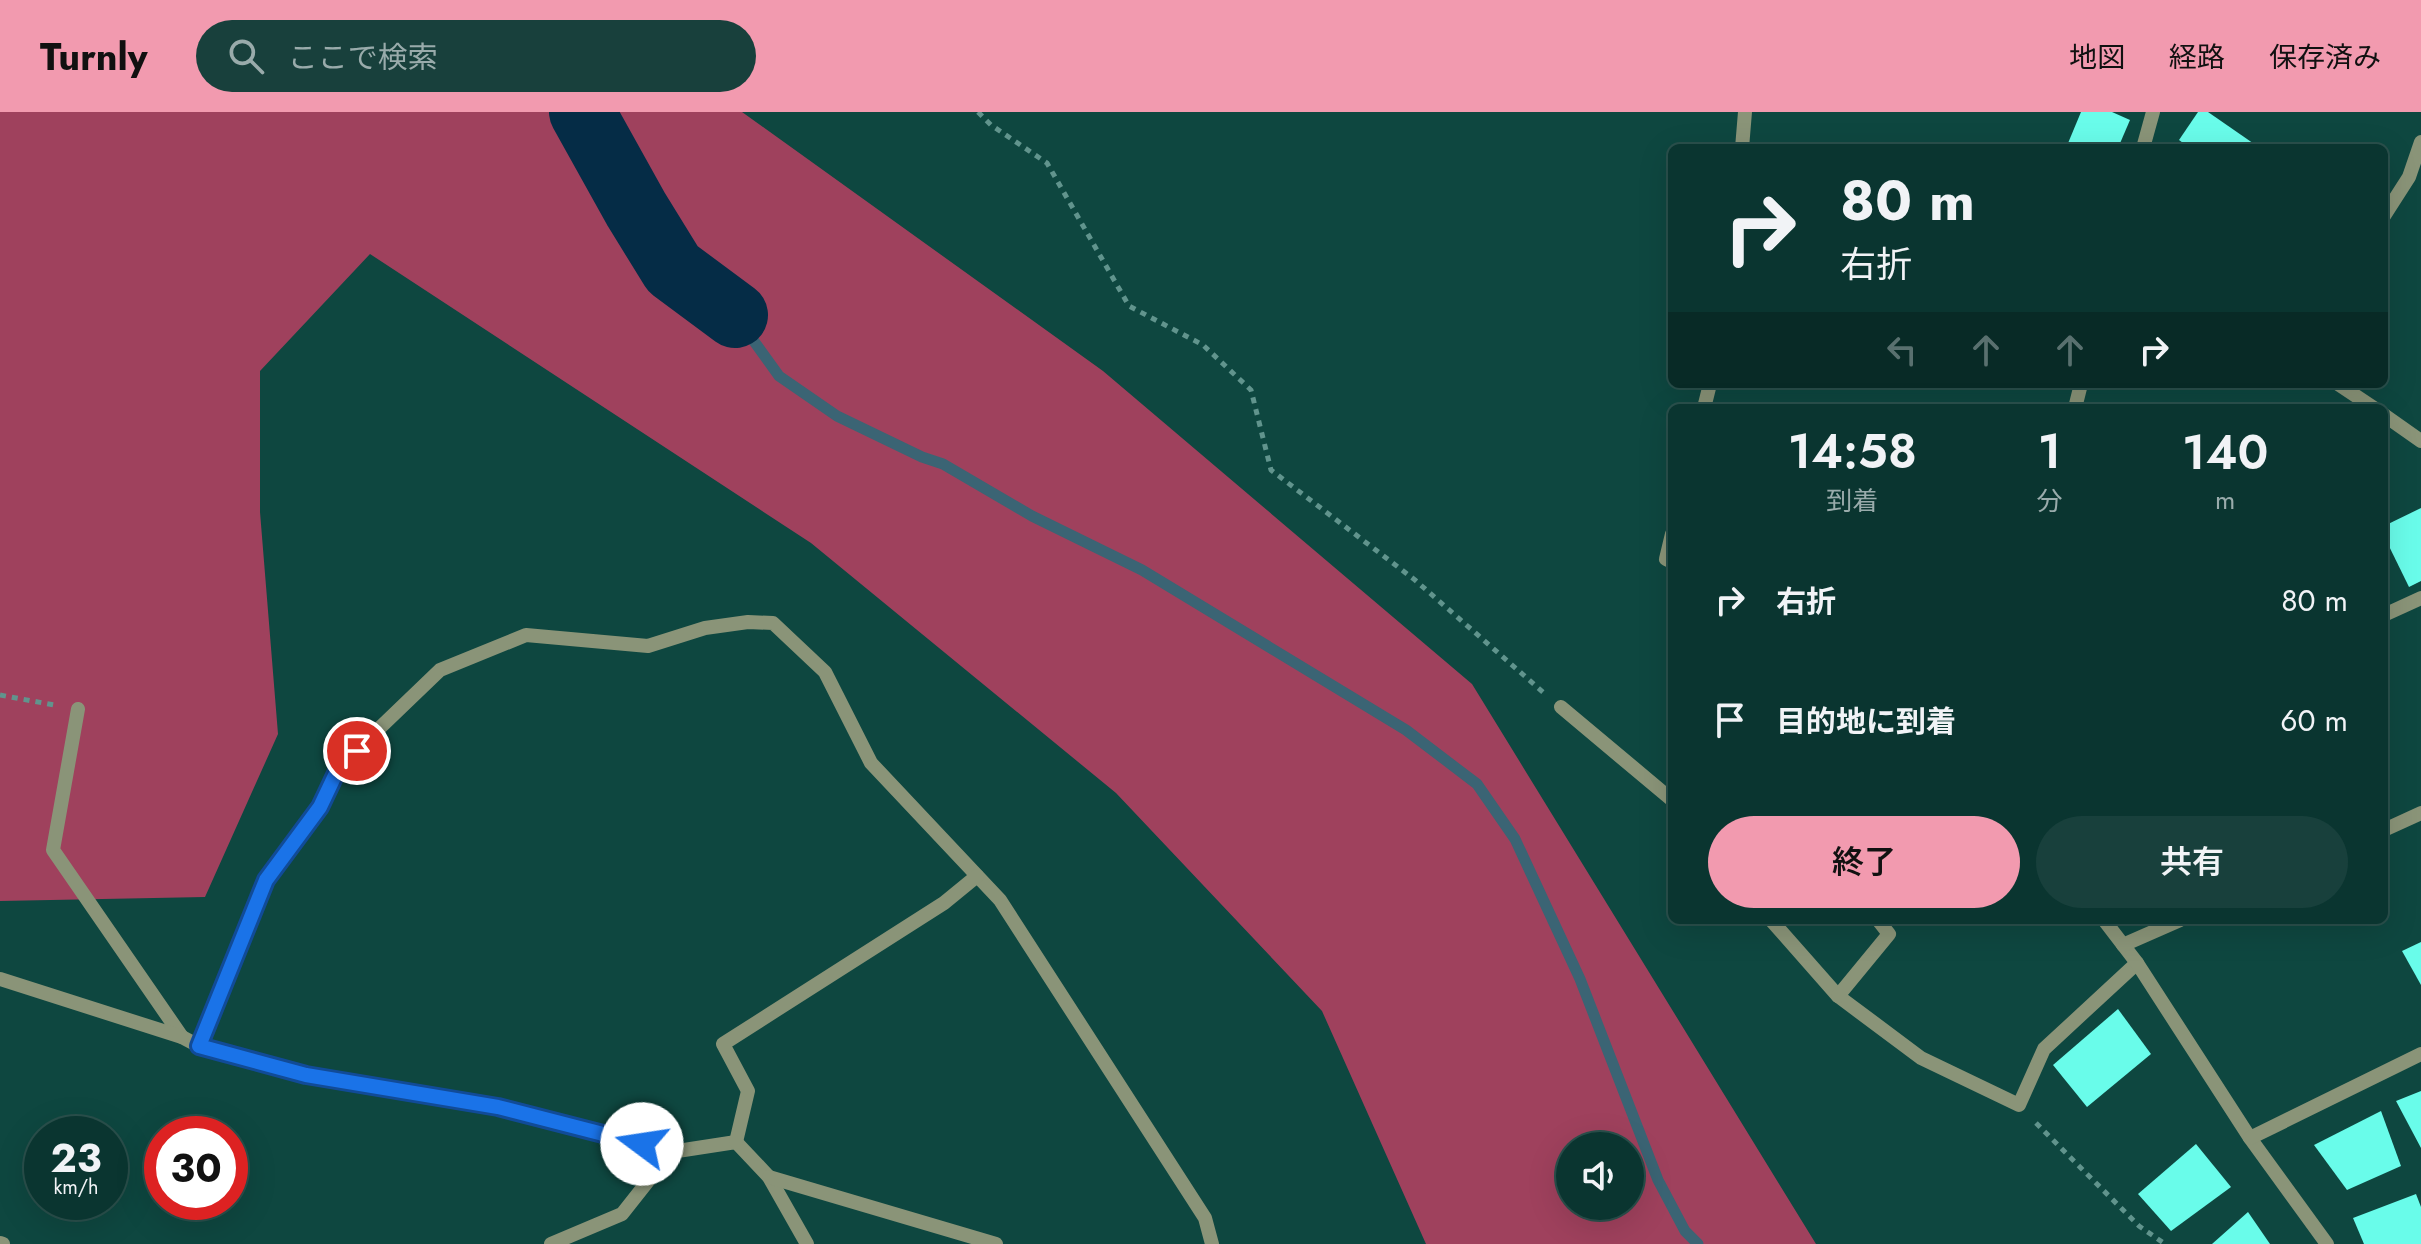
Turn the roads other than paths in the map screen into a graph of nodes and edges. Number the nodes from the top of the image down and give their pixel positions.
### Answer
1 (1745, 112) edge
2 (2153, 112) edge
3 (2421, 142) edge
4 (1742, 144) edge
5 (2144, 144) edge
6 (2388, 210) edge
7 (2344, 388) edge
8 (2368, 404) edge
9 (2388, 418) edge
10 (2421, 441) edge
11 (2421, 598) edge
12 (2388, 613) edge
13 (1561, 707) road end
14 (78, 709) road end
15 (1668, 797) edge
16 (2421, 813) edge
17 (2388, 828) edge
18 (977, 876) junction
19 (1775, 924) edge
20 (1881, 924) edge
21 (2107, 924) edge
22 (2171, 924) edge
23 (2123, 945) junction
24 (2137, 963) junction
25 (0, 979) edge
26 (1838, 996) junction
27 (182, 1037) junction
28 (199, 1046) junction
29 (2421, 1054) edge
30 (2250, 1138) junction
31 (736, 1142) junction
32 (671, 1152) junction
33 (769, 1177) junction
34 (551, 1244) edge
35 (807, 1244) edge
36 (996, 1244) edge
37 (1212, 1244) edge
38 (2327, 1244) edge

1 - 4 street
2 - 5 street
3 - 6 street
7 - 8 street
9 - 10 street
11 - 12 street
13 - 15 street
14 - 27 street
16 - 17 street
18 - 28 street
18 - 31 street
18 - 37 street
19 - 26 street
20 - 26 street
21 - 23 street
22 - 23 street
23 - 24 street
24 - 26 street
24 - 30 street
25 - 27 street
27 - 28 street
28 - 32 street
29 - 30 street
30 - 38 street
31 - 32 street
31 - 33 street
32 - 34 street
33 - 35 street
33 - 36 street

